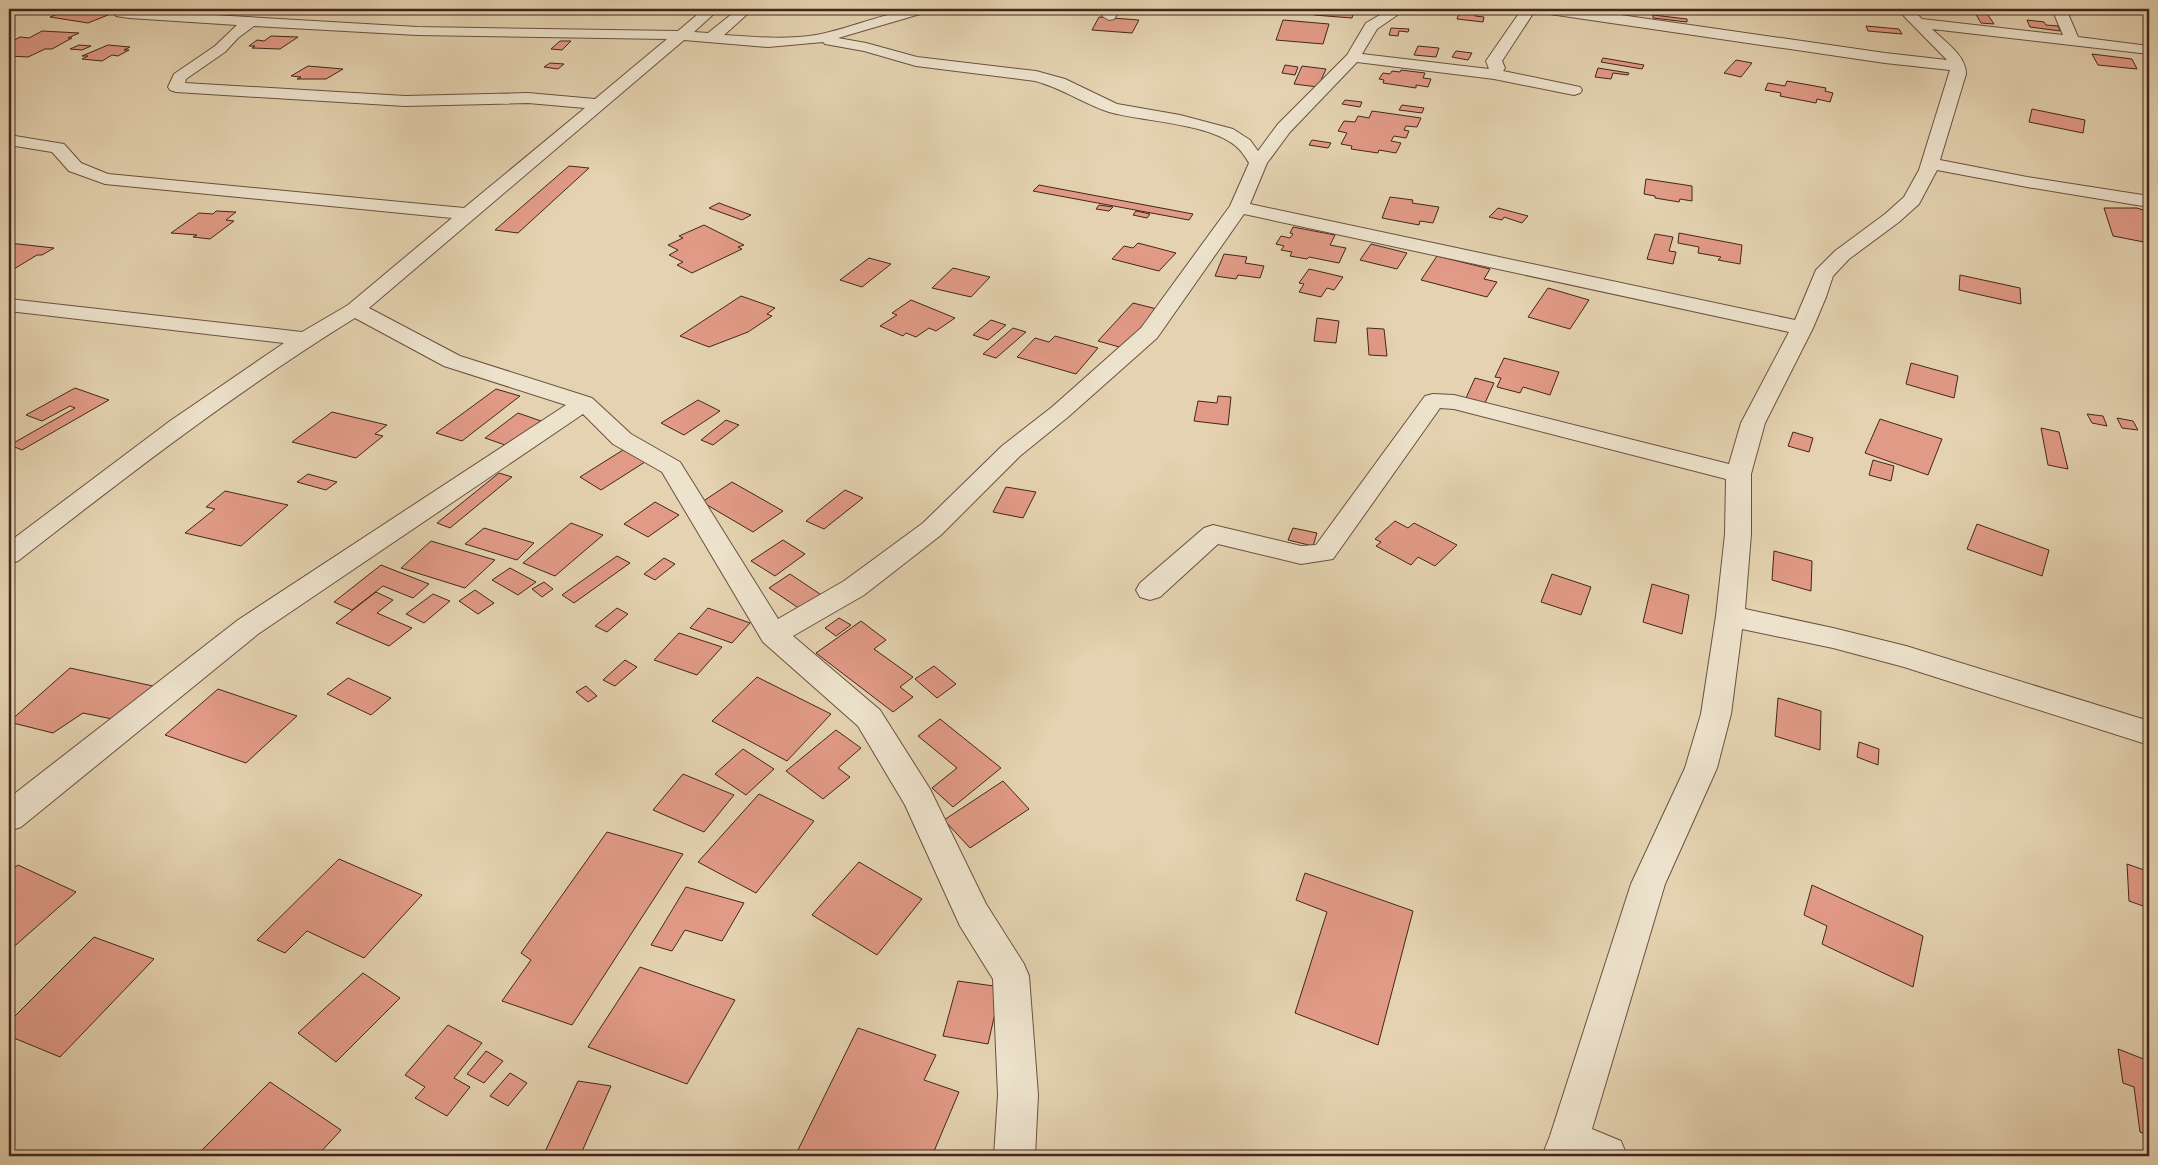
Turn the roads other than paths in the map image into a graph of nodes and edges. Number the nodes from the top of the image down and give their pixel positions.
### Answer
1 (114, 9) edge
2 (712, 9) edge
3 (746, 9) edge
4 (922, 9) edge
5 (1399, 9) edge
6 (1529, 9) edge
7 (1543, 9) edge
8 (2059, 9) edge
9 (1912, 16) edge
10 (250, 22) junction
11 (681, 35) junction
12 (711, 38) junction
13 (818, 40) junction
14 (2072, 40) junction
15 (2149, 50) edge
16 (1353, 57) junction
17 (1958, 66) junction
18 (1494, 74) junction
19 (1574, 90) dead end
20 (598, 104) junction
21 (9, 140) edge
22 (1258, 163) junction
23 (1930, 163) junction
24 (2149, 202) edge
25 (1239, 207) junction
26 (467, 214) junction
27 (9, 305) edge
28 (355, 309) junction
29 (1802, 328) junction
30 (304, 339) junction
31 (584, 403) junction
32 (1739, 474) junction
33 (9, 554) edge
34 (1150, 590) dead end
35 (1730, 616) junction
36 (773, 635) junction
37 (2149, 733) edge
38 (9, 817) edge
39 (1566, 1148) edge
40 (1015, 1156) edge
41 (1606, 1156) edge

1 - 10 street
2 - 11 street
3 - 12 street
4 - 13 street
5 - 16 street
6 - 18 street
7 - 17 street
8 - 14 street
9 - 14 street
9 - 17 street
10 - 11 street
10 - 20 street
11 - 12 street
11 - 20 street
12 - 13 street
13 - 22 street
14 - 15 street
16 - 18 street
16 - 22 street
17 - 23 street
18 - 19 street
20 - 26 street
21 - 26 street
22 - 25 street
23 - 24 street
23 - 29 street
25 - 29 street
25 - 36 street
26 - 28 street
27 - 30 street
28 - 30 street
28 - 31 street
29 - 32 street
30 - 33 street
31 - 36 street
31 - 38 street
32 - 34 street
32 - 35 street
35 - 37 street
35 - 39 street
36 - 40 street
39 - 41 street

